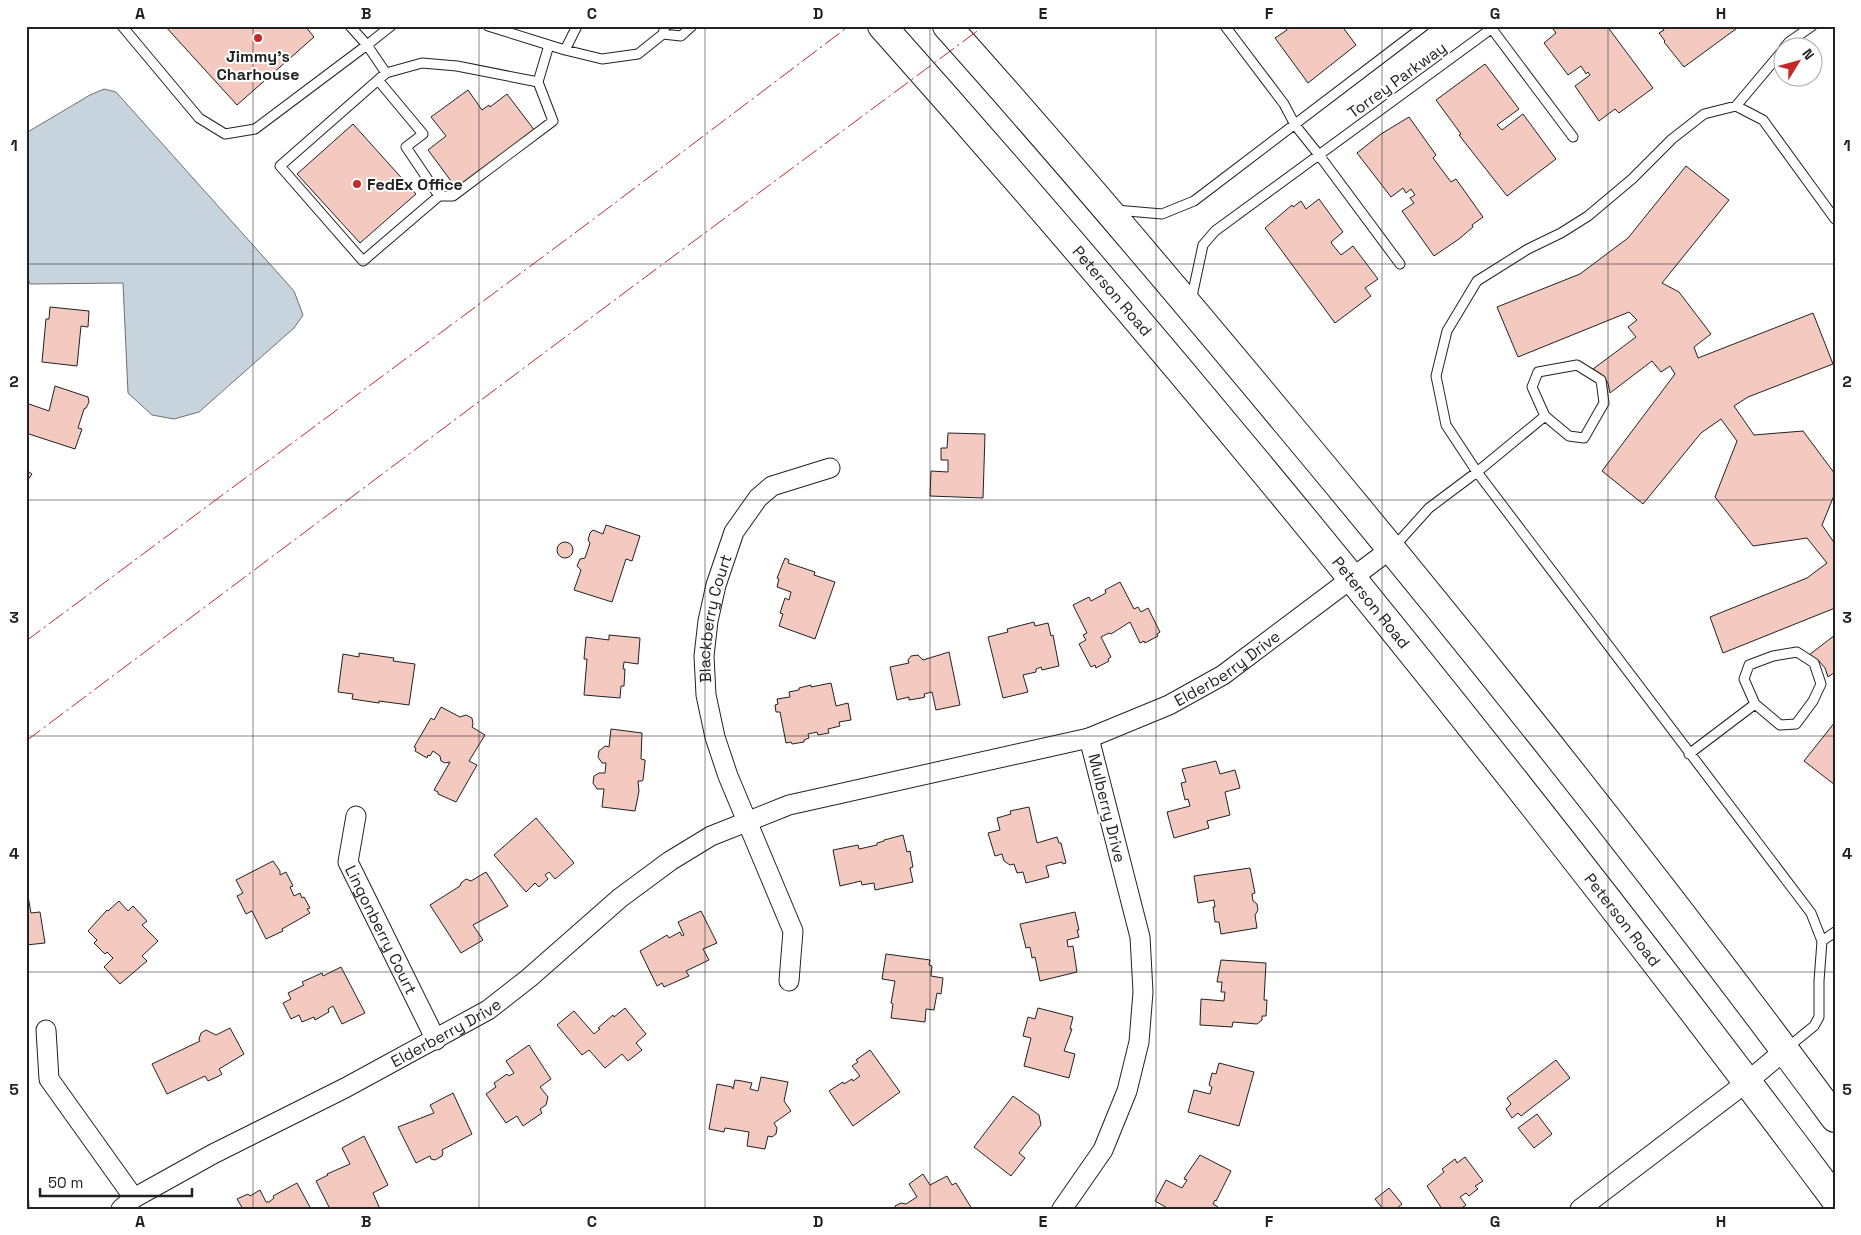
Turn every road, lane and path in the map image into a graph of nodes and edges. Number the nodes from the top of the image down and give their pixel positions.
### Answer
1 (122, 26) edge
2 (350, 26) edge
3 (391, 26) edge
4 (488, 26) edge
5 (577, 26) edge
6 (692, 26) edge
7 (882, 26) edge
8 (947, 26) edge
9 (1224, 26) edge
10 (1424, 26) edge
11 (1812, 26) edge
12 (1493, 27) edge
13 (664, 30) edge
14 (1795, 38) edge
15 (367, 45) junction
16 (549, 45) junction
17 (565, 50) junction
18 (1774, 60) edge
19 (386, 73) junction
20 (378, 80) junction
21 (538, 82) junction
22 (1736, 106) junction
23 (1295, 124) junction
24 (1573, 137) dead end
25 (1319, 155) junction
26 (439, 196) junction
27 (1106, 209) junction
28 (1835, 219) edge
29 (1400, 264) dead end
30 (1190, 306) junction
31 (1545, 416) junction
32 (830, 468) dead end
33 (1477, 472) junction
34 (1392, 548) junction
35 (1352, 578) junction
36 (1754, 704) junction
37 (1089, 738) junction
38 (1690, 754) junction
39 (356, 816) dead end
40 (747, 822) junction
41 (1835, 932) edge
42 (1822, 941) junction
43 (788, 981) dead end
44 (46, 1030) dead end
45 (436, 1040) junction
46 (1785, 1050) junction
47 (1748, 1082) junction
48 (1835, 1118) edge
49 (1835, 1199) edge
50 (127, 1203) edge
51 (1062, 1209) edge
52 (1580, 1209) edge

1 - 15 lane
2 - 15 lane
3 - 15 lane
4 - 16 lane
5 - 17 lane
6 - 13 lane
7 - 35 main road, Peterson Road
8 - 27 main road
9 - 23 lane
10 - 23 lane, Torrey Parkway
11 - 14 lane
12 - 24 lane, Torrey Parkway
12 - 25 lane, Torrey Parkway
13 - 17 lane
15 - 19 lane
16 - 17 lane
16 - 21 lane
18 - 22 lane
19 - 20 lane
19 - 21 lane
20 - 26 lane
20 - 26 lane
21 - 26 lane
22 - 28 lane
22 - 33 lane
23 - 25 lane
23 - 27 lane, Torrey Parkway
25 - 29 lane
25 - 30 lane, Torrey Parkway
27 - 30 main road
30 - 34 main road
31 - 31 lane
31 - 33 lane
32 - 40 street, Blackberry Court
33 - 34 lane
33 - 38 lane
34 - 35 street, Elderberry Drive
34 - 46 main road
35 - 37 street, Elderberry Drive
35 - 47 main road, Peterson Road
36 - 36 lane
36 - 38 lane
37 - 40 street, Mulberry Drive
37 - 51 street, Mulberry Drive
38 - 42 lane
39 - 45 street, Lingonberry Court
40 - 43 street, Blackberry Court
40 - 45 street, Elderberry Drive
41 - 42 lane
42 - 46 lane
44 - 50 street
45 - 50 street, Elderberry Drive
46 - 47 street
46 - 48 main road
47 - 49 main road, Peterson Road
47 - 52 street

